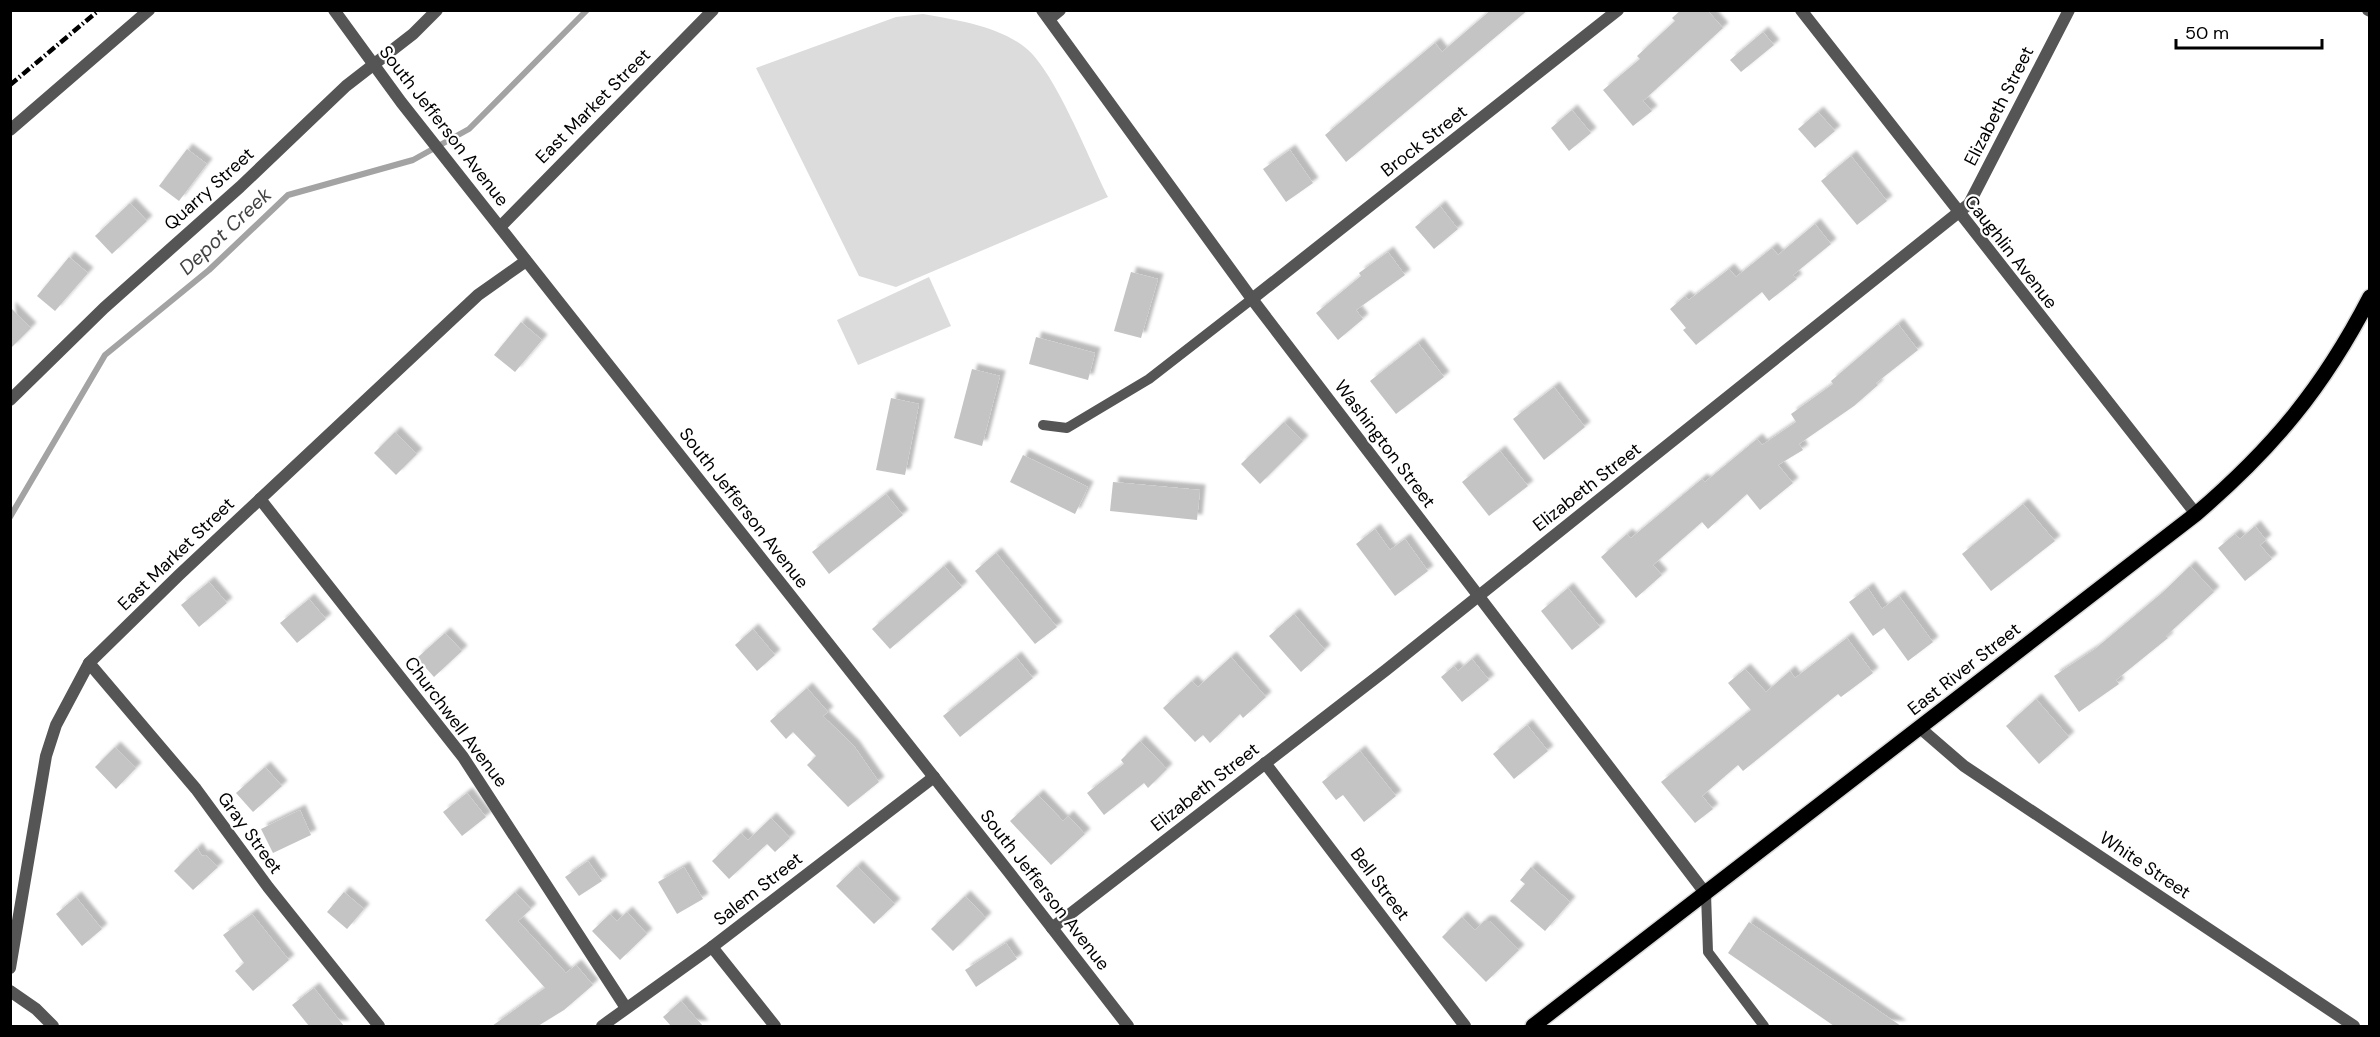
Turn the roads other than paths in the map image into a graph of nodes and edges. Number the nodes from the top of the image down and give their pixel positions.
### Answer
1 (148, 10) edge
2 (334, 10) edge
3 (437, 10) edge
4 (713, 10) edge
5 (1060, 10) edge
6 (1618, 10) edge
7 (1801, 10) edge
8 (2069, 10) edge
9 (1045, 15) edge
10 (374, 64) junction
11 (10, 130) edge
12 (1958, 213) junction
13 (500, 227) junction
14 (526, 261) junction
15 (2370, 297) edge
16 (1252, 299) junction
17 (10, 400) edge
18 (1043, 425) dead end
19 (260, 499) junction
20 (2196, 514) junction
21 (1478, 595) junction
22 (89, 663) junction
23 (1920, 728) junction
24 (1265, 763) junction
25 (934, 777) junction
26 (1706, 894) junction
27 (1052, 928) junction
28 (712, 947) junction
29 (10, 968) edge
30 (10, 991) edge
31 (626, 1008) junction
32 (2349, 1025) edge
33 (52, 1026) edge
34 (379, 1026) edge
35 (602, 1026) edge
36 (775, 1026) edge
37 (1128, 1026) edge
38 (1465, 1026) edge
39 (1533, 1026) edge
40 (1764, 1026) edge

1 - 11 street
2 - 10 street, South Jefferson Avenue
3 - 10 street, Quarry Street
4 - 13 street, East Market Street
5 - 9 street
6 - 16 street, Brock Street
7 - 12 street, Caughlin Avenue
8 - 12 street, Elizabeth Street
9 - 16 street, Washington Street
10 - 13 street, South Jefferson Avenue
10 - 17 street, Quarry Street
12 - 20 street, Caughlin Avenue
12 - 21 street, Elizabeth Street
13 - 14 street, South Jefferson Avenue
14 - 19 street, East Market Street
14 - 25 street, South Jefferson Avenue
15 - 20 main road, East River Street
16 - 18 lane
16 - 21 street, Washington Street
19 - 22 street, East Market Street
19 - 31 street, Churchwell Avenue
20 - 23 main road, East River Street
21 - 24 street, Elizabeth Street
21 - 26 street, Washington Street
22 - 29 street, East Market Street
22 - 34 street, Gray Street
23 - 26 main road, East River Street
23 - 32 street, White Street
24 - 27 street, Elizabeth Street
24 - 38 street, Bell Street
25 - 27 street, South Jefferson Avenue
25 - 28 street, Salem Street
26 - 39 main road, East River Street
26 - 40 lane
27 - 37 street, South Jefferson Avenue
28 - 31 street, Salem Street
28 - 36 street
30 - 33 street
31 - 35 street, Salem Street

